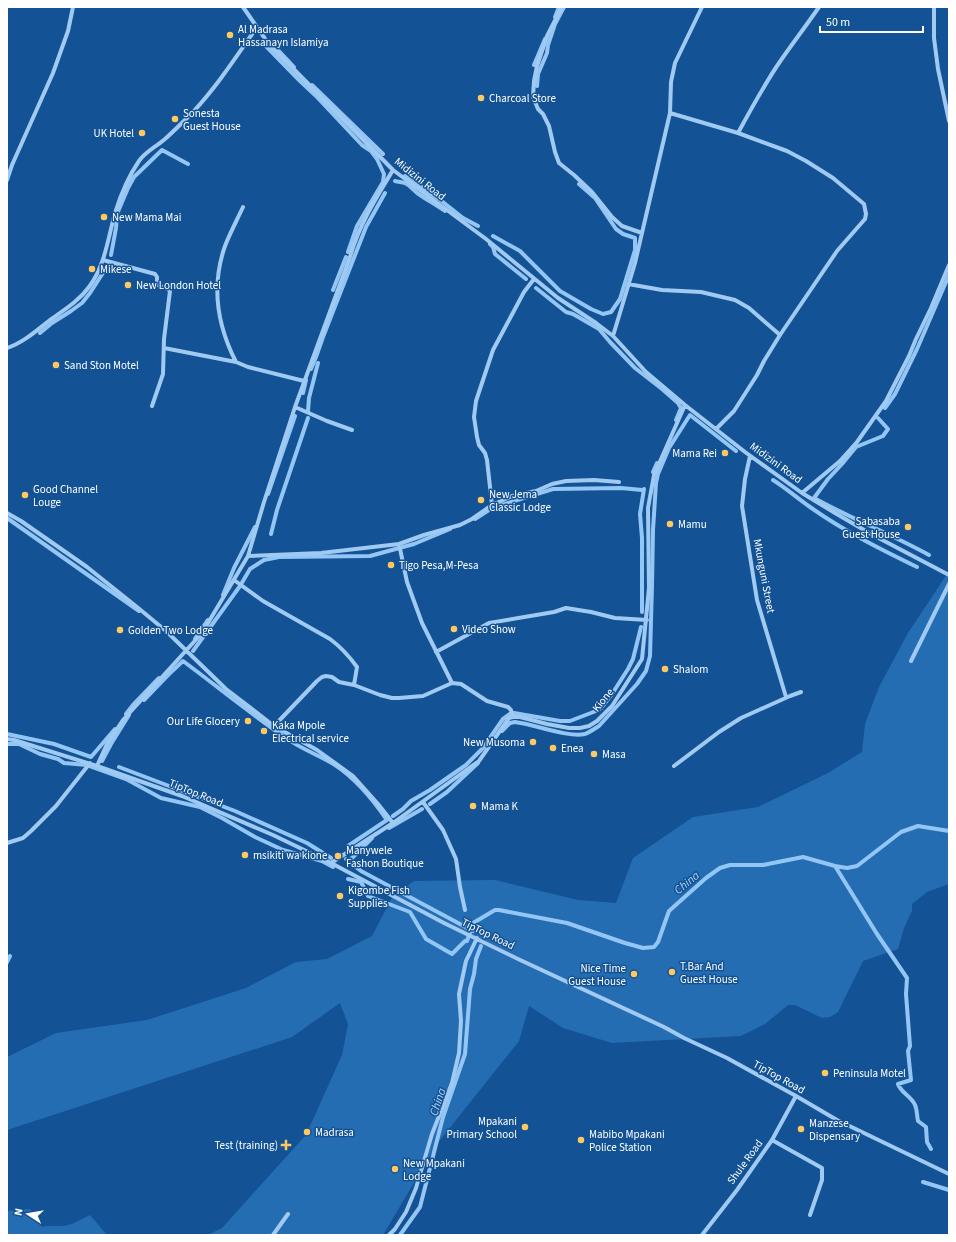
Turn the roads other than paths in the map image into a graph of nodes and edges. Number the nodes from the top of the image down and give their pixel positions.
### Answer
1 (73, 7) edge
2 (243, 7) edge
3 (562, 7) edge
4 (702, 7) edge
5 (819, 7) edge
6 (934, 7) edge
7 (257, 27) junction
8 (670, 113) junction
9 (949, 121) edge
10 (738, 132) junction
11 (393, 170) junction
12 (7, 180) edge
13 (243, 207) dead end
14 (642, 233) junction
15 (103, 260) junction
16 (949, 265) edge
17 (534, 279) junction
18 (628, 284) junction
19 (780, 335) junction
20 (613, 336) junction
21 (7, 348) edge
22 (164, 348) junction
23 (236, 362) junction
24 (304, 381) junction
25 (685, 405) junction
26 (152, 406) dead end
27 (294, 407) junction
28 (716, 429) junction
29 (352, 430) dead end
30 (750, 456) junction
31 (618, 482) dead end
32 (802, 493) junction
33 (492, 505) junction
34 (7, 513) edge
35 (399, 544) junction
36 (248, 556) junction
37 (949, 575) edge
38 (234, 580) junction
39 (949, 584) edge
40 (647, 620) junction
41 (187, 651) junction
42 (436, 652) junction
43 (911, 661) dead end
44 (452, 682) junction
45 (354, 685) junction
46 (801, 692) dead end
47 (786, 698) junction
48 (513, 717) junction
49 (274, 726) junction
50 (7, 739) edge
51 (90, 763) junction
52 (97, 766) junction
53 (674, 766) dead end
54 (423, 802) junction
55 (393, 823) junction
56 (7, 843) edge
57 (331, 863) junction
58 (466, 910) dead end
59 (476, 938) junction
60 (796, 1096) junction
61 (772, 1140) junction
62 (949, 1174) edge
63 (288, 1214) dead end
64 (810, 1215) dead end
65 (273, 1235) edge
66 (389, 1235) edge
67 (702, 1235) edge

1 - 12 street
2 - 7 street, Midizini Road
3 - 14 street
4 - 8 street
5 - 10 street
6 - 9 street
7 - 11 street, Midizini Road
7 - 15 street
8 - 10 street
8 - 14 street
10 - 19 street
11 - 17 street, Midizini Road
11 - 24 street
13 - 23 street
14 - 18 street
15 - 21 street
15 - 22 street
16 - 32 street
17 - 20 street, Midizini Road
17 - 33 street
18 - 19 street
18 - 20 street
19 - 28 street
20 - 25 street, Midizini Road
22 - 23 street
22 - 26 street
23 - 24 street
24 - 27 street
25 - 28 street, Midizini Road
25 - 40 street, Kione
27 - 29 street
27 - 36 street
28 - 30 street, Midizini Road
30 - 32 street, Midizini Road
30 - 47 street, Mkunguni Street
31 - 33 street
32 - 37 street, Midizini Road
33 - 35 street
34 - 41 street
35 - 36 street
35 - 42 street
36 - 38 street
38 - 41 street
38 - 45 street
39 - 43 street
40 - 42 street
40 - 48 street, Kione
41 - 49 street
41 - 52 street
42 - 44 street
44 - 45 street
44 - 48 street
45 - 49 street
46 - 47 street
47 - 53 street
48 - 54 street
49 - 55 street
50 - 51 street, TipTop Road
51 - 52 street, TipTop Road
51 - 56 street
52 - 57 street, TipTop Road
54 - 55 street
54 - 58 street
55 - 57 street
57 - 59 street, TipTop Road
59 - 60 street, TipTop Road
59 - 66 street
60 - 61 street, Shule Road
60 - 62 street, TipTop Road
61 - 64 street
61 - 67 street, Shule Road
63 - 65 street

